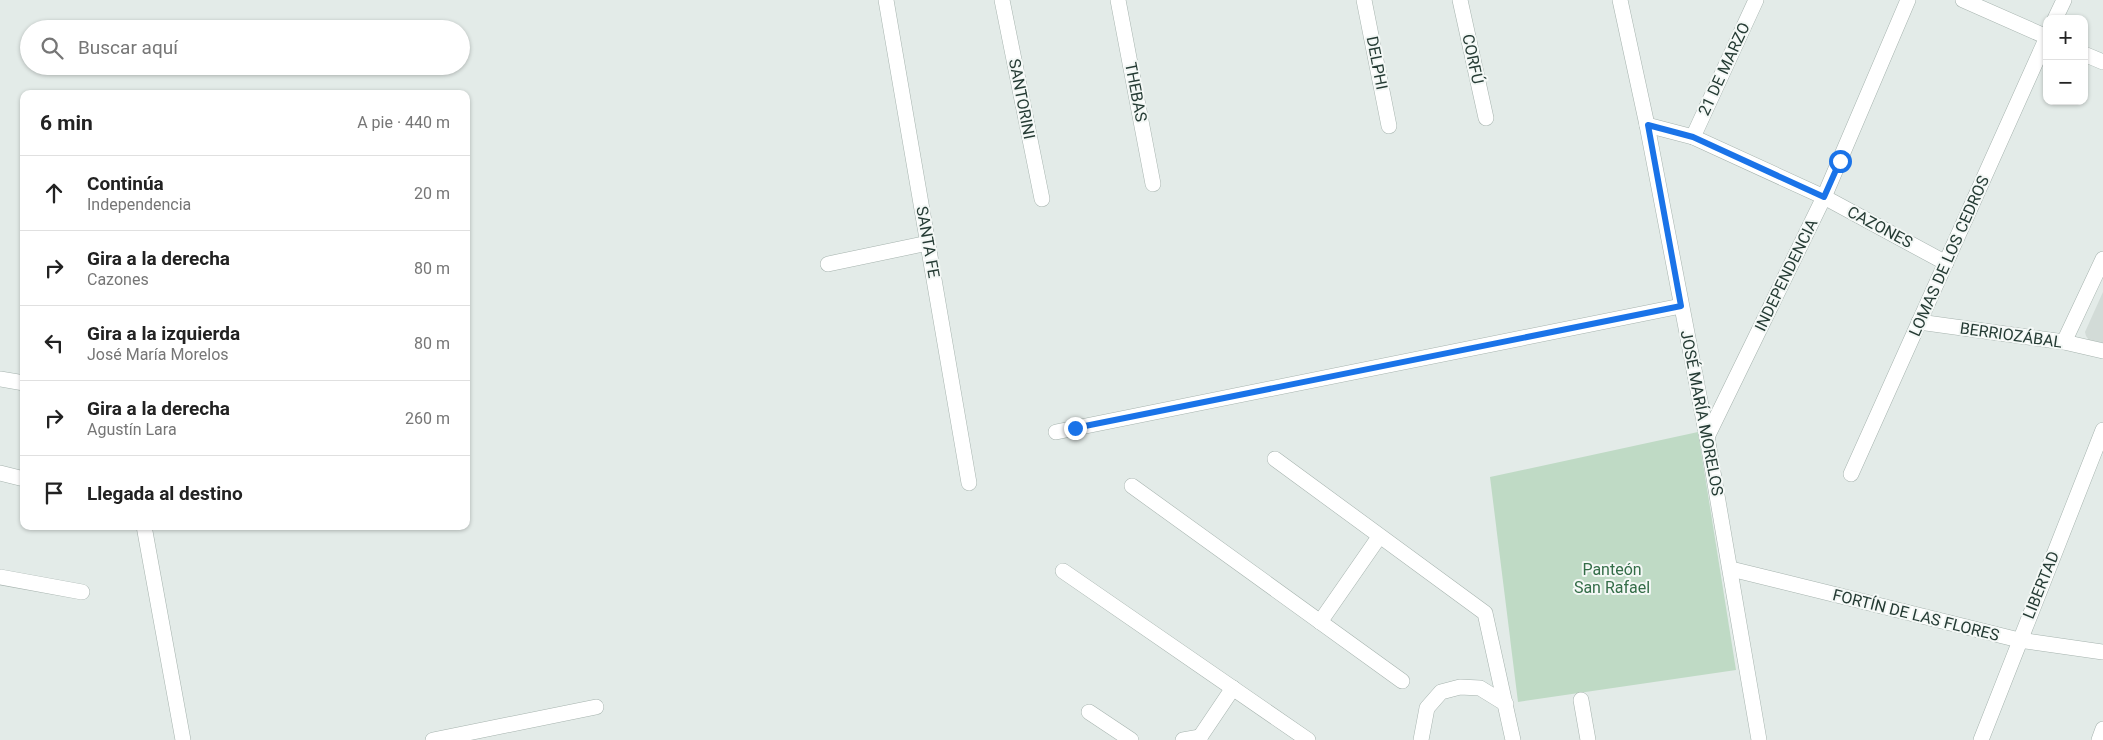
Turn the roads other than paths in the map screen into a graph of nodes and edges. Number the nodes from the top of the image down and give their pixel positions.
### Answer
1 (886, 0) edge
2 (1002, 0) edge
3 (1118, 0) edge
4 (1364, 0) edge
5 (1460, 0) edge
6 (1620, 0) edge
7 (1756, 0) edge
8 (1908, 0) edge
9 (1964, 0) edge
10 (2064, 0) edge
11 (2057, 15) edge
12 (2043, 35) edge
13 (2043, 46) edge
14 (2088, 56) edge
15 (2103, 62) edge
16 (1486, 118) dead end
17 (1648, 125) junction
18 (1389, 126) dead end
19 (1693, 137) junction
20 (1154, 184) dead end
21 (1824, 197) junction
22 (1042, 199) dead end
23 (928, 243) junction
24 (2103, 259) edge
25 (1946, 262) junction
26 (828, 264) dead end
27 (1681, 306) junction
28 (1919, 322) junction
29 (2064, 342) junction
30 (2103, 351) edge
31 (0, 379) edge
32 (20, 382) edge
33 (2103, 430) edge
34 (1056, 432) dead end
35 (1707, 436) junction
36 (1275, 459) dead end
37 (0, 473) edge
38 (1850, 474) dead end
39 (20, 478) edge
40 (970, 483) dead end
41 (1132, 486) dead end
42 (145, 530) edge
43 (1379, 537) junction
44 (1731, 569) junction
45 (1062, 571) dead end
46 (0, 577) edge
47 (82, 592) dead end
48 (1320, 622) junction
49 (2019, 640) junction
50 (2103, 652) edge
51 (1402, 681) dead end
52 (1233, 688) junction
53 (1581, 700) dead end
54 (1506, 704) junction
55 (596, 708) dead end
56 (1090, 712) dead end
57 (2103, 728) edge
58 (1200, 739) edge
59 (183, 740) edge
60 (433, 740) edge
61 (1130, 740) edge
62 (1183, 740) edge
63 (1308, 740) edge
64 (1421, 740) edge
65 (1514, 740) edge
66 (1588, 740) edge
67 (1759, 740) edge
68 (1981, 740) edge
69 (2099, 740) edge

1 - 23 street, SANTA FE
2 - 22 street, SANTORINI
3 - 20 street, THEBAS
4 - 18 street, DELPHI
5 - 16 street, CORFÚ
6 - 17 street, JOSÉ MARÍA MORELOS
7 - 19 street, 21 DE MARZO
8 - 21 street, INDEPENDENCIA
9 - 12 street
10 - 11 street
13 - 25 street, LOMAS DE LOS CEDROS
14 - 15 street
17 - 19 street, CAZONES
17 - 27 street, JOSÉ MARÍA MORELOS
19 - 21 street, CAZONES
21 - 25 street, CAZONES
21 - 35 street, INDEPENDENCIA
23 - 26 street
23 - 40 street, SANTA FE
24 - 29 street
25 - 28 street, LOMAS DE LOS CEDROS
27 - 34 street
27 - 35 street, JOSÉ MARÍA MORELOS
28 - 29 street, BERRIOZÁBAL
28 - 38 street, LOMAS DE LOS CEDROS
29 - 30 street, BERRIOZÁBAL
31 - 32 street
33 - 49 street, LIBERTAD
35 - 44 street, JOSÉ MARÍA MORELOS
36 - 43 street
37 - 39 street
41 - 48 street
42 - 59 street
43 - 48 street
43 - 54 street
44 - 49 street, FORTÍN DE LAS FLORES
44 - 67 street, JOSÉ MARÍA MORELOS
45 - 52 street
46 - 47 street
48 - 51 street
49 - 50 street, FORTÍN DE LAS FLORES
49 - 68 street, LIBERTAD
52 - 58 street
52 - 63 street
53 - 66 street
54 - 64 street
54 - 65 street
55 - 60 street
56 - 61 street
57 - 69 street
58 - 62 street

